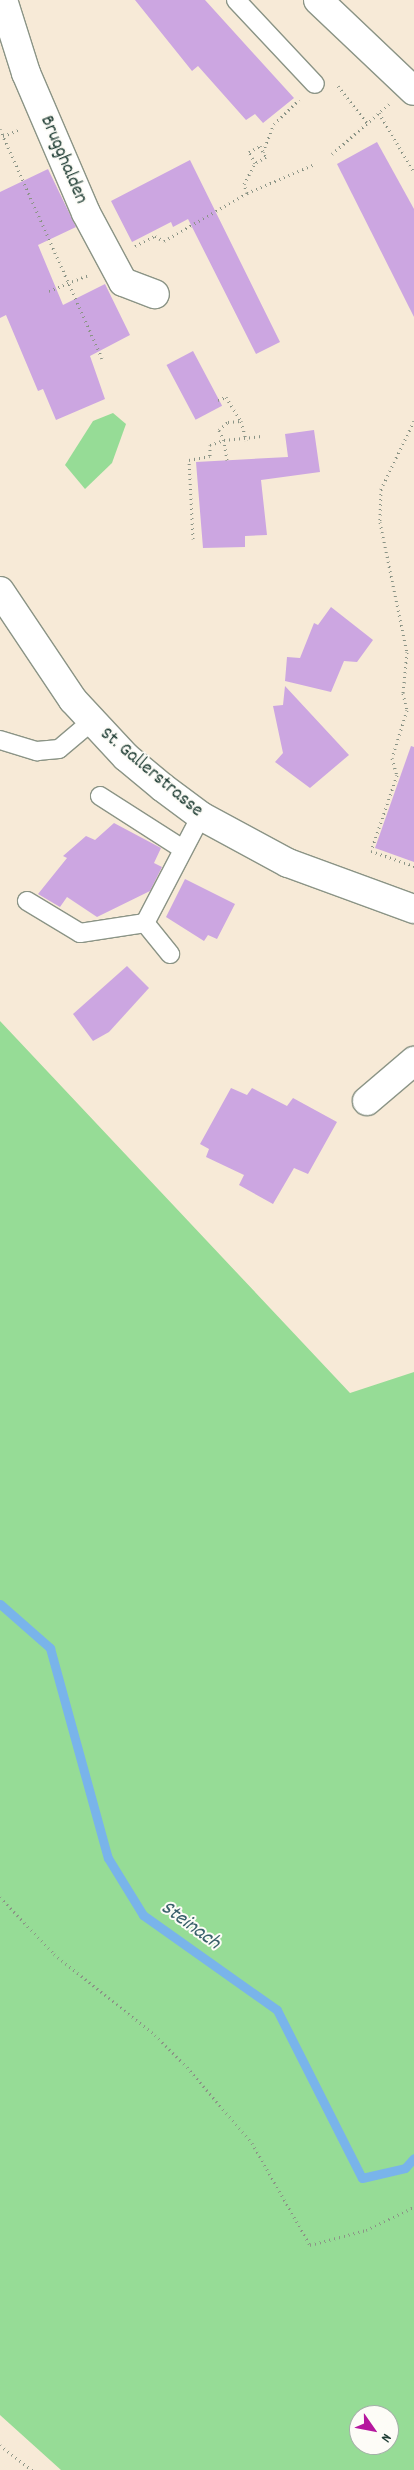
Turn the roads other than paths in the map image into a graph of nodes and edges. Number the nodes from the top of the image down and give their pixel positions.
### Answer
1 (3, 0) edge
2 (236, 0) edge
3 (318, 0) edge
4 (315, 84) road end
5 (412, 88) edge
6 (156, 294) dead end
7 (0, 591) edge
8 (92, 722) junction
9 (0, 740) edge
10 (100, 796) dead end
11 (200, 816) junction
12 (183, 849) junction
13 (27, 901) dead end
14 (414, 909) edge
15 (145, 923) junction
16 (170, 954) dead end
17 (414, 1061) edge
18 (368, 1101) dead end

1 - 6 main road, Brugghalden
2 - 4 lane
3 - 5 main road
7 - 8 main road, St. Gallerstrasse
8 - 9 lane
8 - 11 main road, St. Gallerstrasse
10 - 12 lane
11 - 12 lane
11 - 14 main road, St. Gallerstrasse
12 - 15 lane
13 - 15 lane
15 - 16 lane
17 - 18 main road

